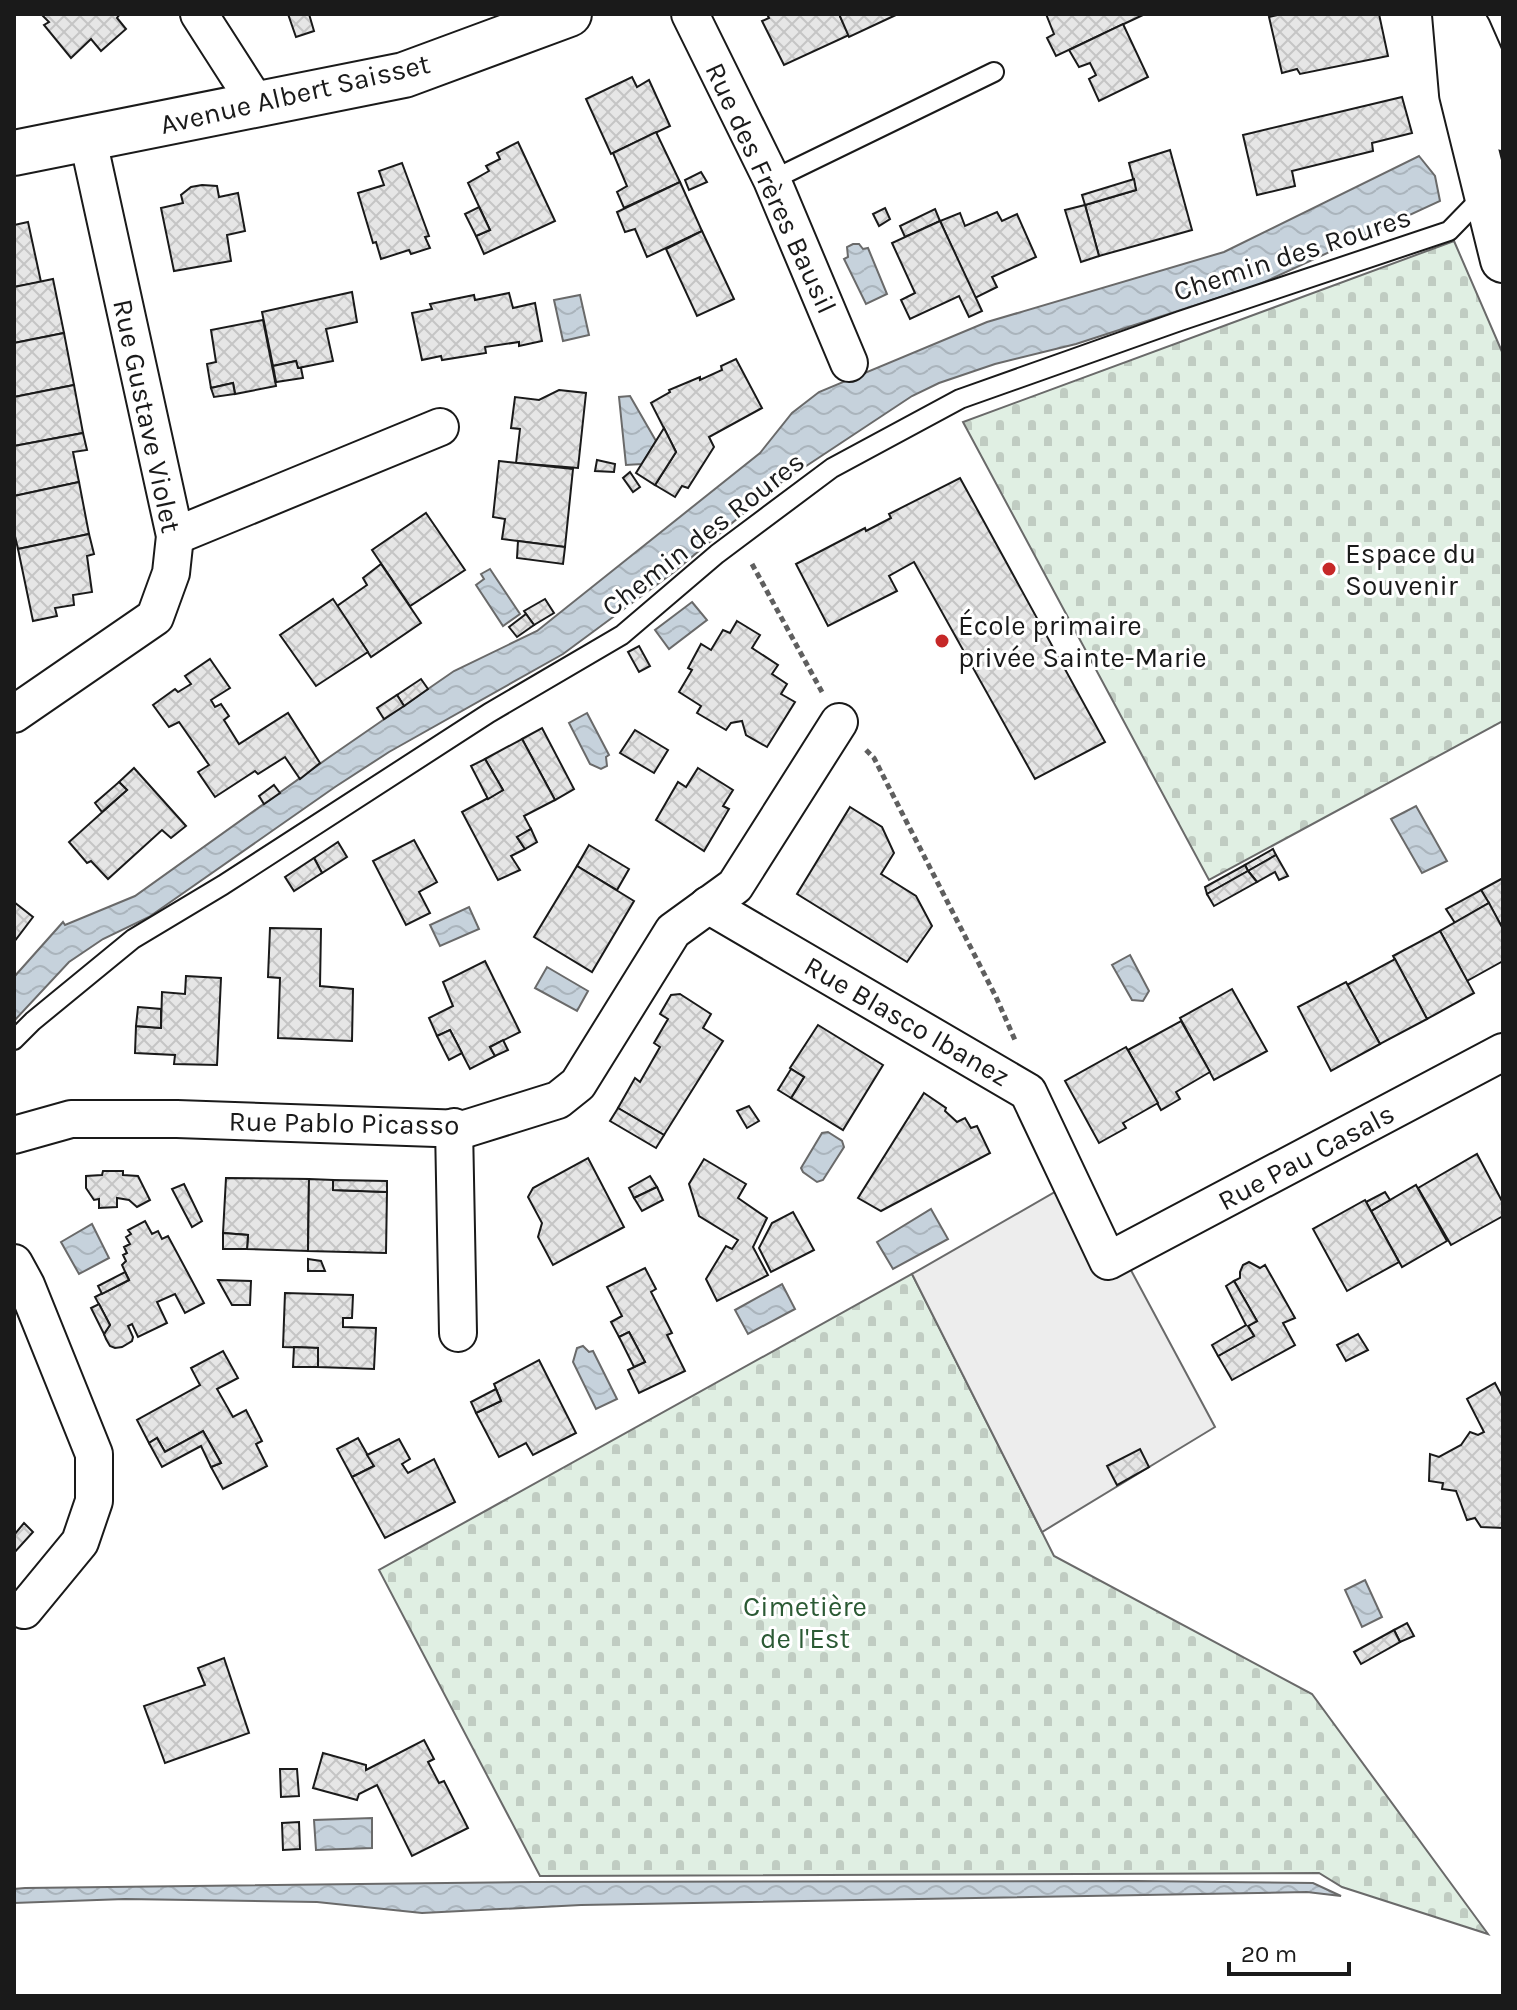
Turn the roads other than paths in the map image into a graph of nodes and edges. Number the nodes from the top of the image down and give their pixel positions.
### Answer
1 (199, 14) edge
2 (569, 14) edge
3 (690, 14) edge
4 (1455, 14) edge
5 (1461, 14) edge
6 (994, 72) dead end
7 (258, 106) junction
8 (1503, 128) edge
9 (88, 140) junction
10 (14, 153) edge
11 (772, 180) junction
12 (1486, 192) junction
13 (1503, 260) edge
14 (849, 363) dead end
15 (440, 427) dead end
16 (175, 536) junction
17 (14, 714) edge
18 (839, 722) road end
19 (708, 905) junction
20 (14, 1040) edge
21 (1503, 1052) edge
22 (454, 1127) junction
23 (14, 1135) edge
24 (1108, 1261) joint
25 (14, 1263) edge
26 (458, 1333) dead end
27 (24, 1610) dead end

1 - 7 street
2 - 7 street, Avenue Albert Saisset
3 - 11 street, Rue des Frères Bausil
4 - 12 street
5 - 8 street
6 - 11 lane
7 - 9 street, Avenue Albert Saisset
9 - 10 street, Avenue Albert Saisset
9 - 16 street, Rue Gustave Violet
11 - 14 street, Rue des Frères Bausil
12 - 13 street
12 - 20 lane, Chemin des Roures
15 - 16 street
16 - 17 street, Rue Gustave Violet
18 - 19 street, Rue Pablo Picasso
19 - 22 street, Rue Pablo Picasso
19 - 24 street, Rue Blasco Ibanez
21 - 24 street, Rue Pau Casals
22 - 23 street, Rue Pablo Picasso
22 - 26 street
25 - 27 street

